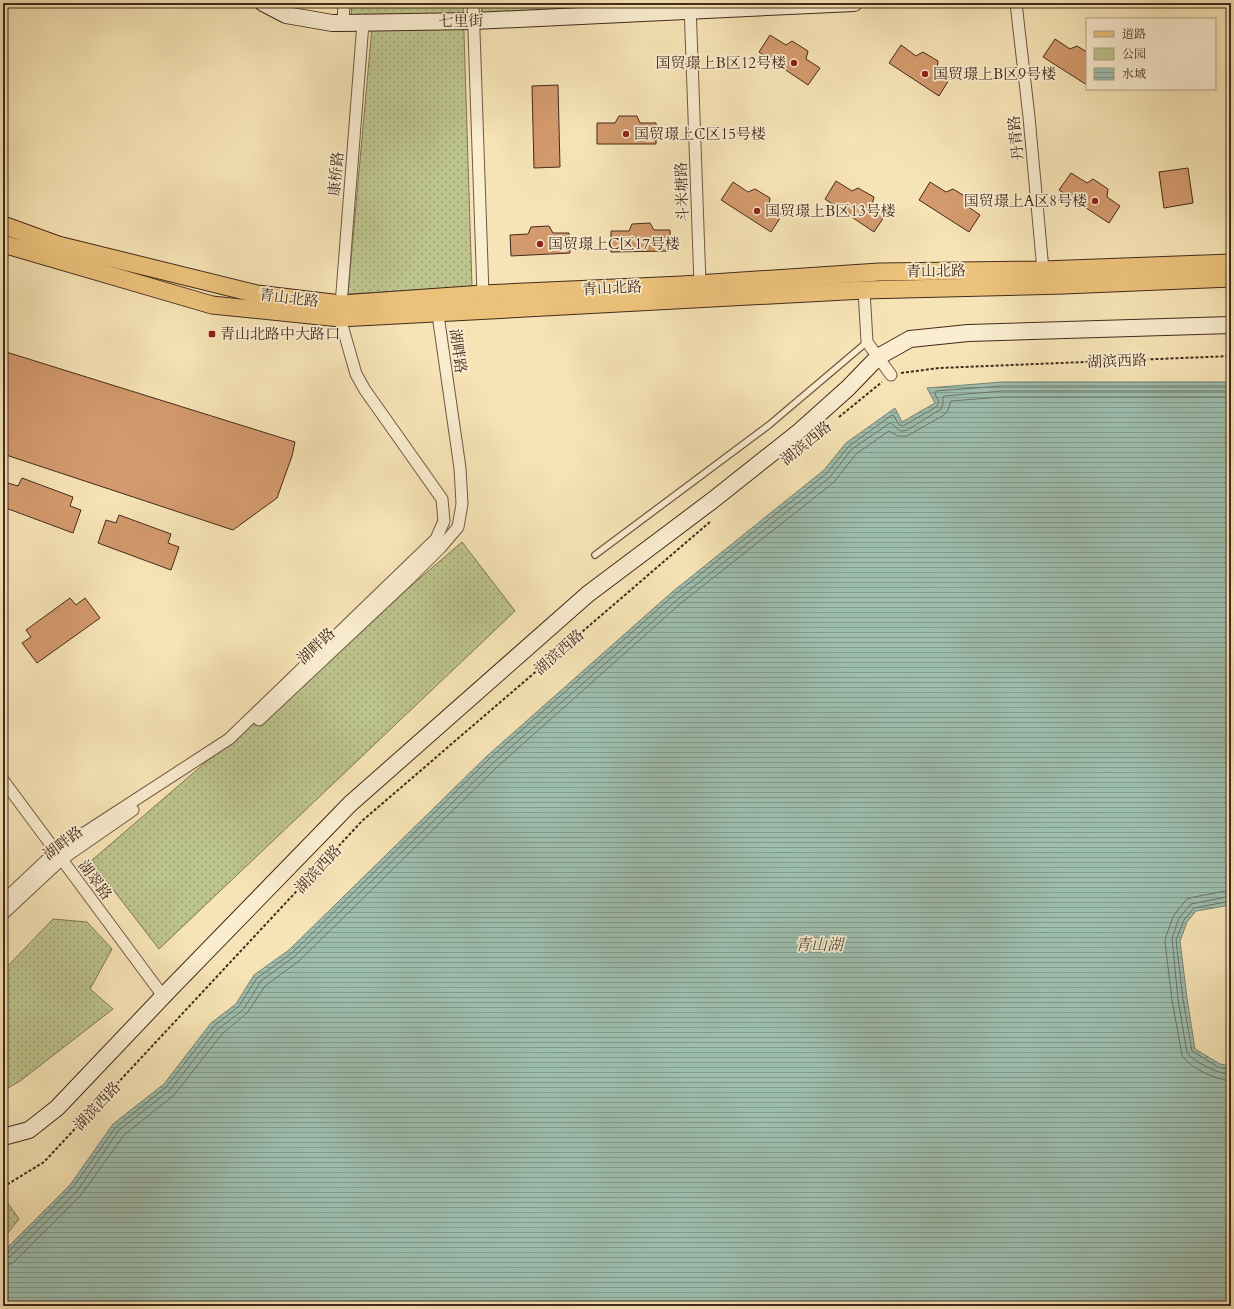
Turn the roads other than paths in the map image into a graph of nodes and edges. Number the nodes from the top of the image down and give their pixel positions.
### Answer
1 (263, 3) edge
2 (344, 3) edge
3 (473, 3) edge
4 (854, 3) edge
5 (1016, 3) edge
6 (690, 7) edge
7 (474, 21) junction
8 (338, 23) junction
9 (363, 23) junction
10 (3, 225) edge
11 (3, 244) edge
12 (1231, 264) edge
13 (1044, 270) junction
14 (1231, 278) edge
15 (700, 284) junction
16 (864, 290) junction
17 (483, 294) junction
18 (436, 306) junction
19 (341, 316) junction
20 (1231, 325) edge
21 (867, 342) junction
22 (878, 357) junction
23 (891, 374) road end
24 (595, 555) dead end
25 (3, 780) edge
26 (58, 856) junction
27 (3, 901) edge
28 (3, 914) edge
29 (163, 996) junction
30 (3, 1137) edge

1 - 8 street, 七里街
2 - 8 street
3 - 7 street
4 - 6 street, 七里街
5 - 13 street, 丹青路
6 - 7 street, 七里街
6 - 15 street, 斗米塘路
7 - 9 street, 七里街
7 - 17 street
8 - 9 street, 七里街
9 - 19 street, 康桥路
10 - 19 main road, 青山北路
11 - 19 main road, 青山北路
12 - 13 main road, 青山北路
13 - 15 main road, 青山北路
14 - 16 main road, 青山北路
15 - 17 main road, 青山北路
16 - 18 main road, 青山北路
16 - 21 street
17 - 18 main road, 青山北路
18 - 19 main road, 青山北路
18 - 26 street, 湖畔路
19 - 26 street, 湖畔路
20 - 22 street, 湖滨西路
21 - 22 street
21 - 24 lane
22 - 23 street
22 - 29 street, 湖滨西路
25 - 26 street, 湖翠路
26 - 27 street, 湖畔路
26 - 28 street, 湖畔路
26 - 29 street, 湖翠路
29 - 30 street, 湖滨西路

